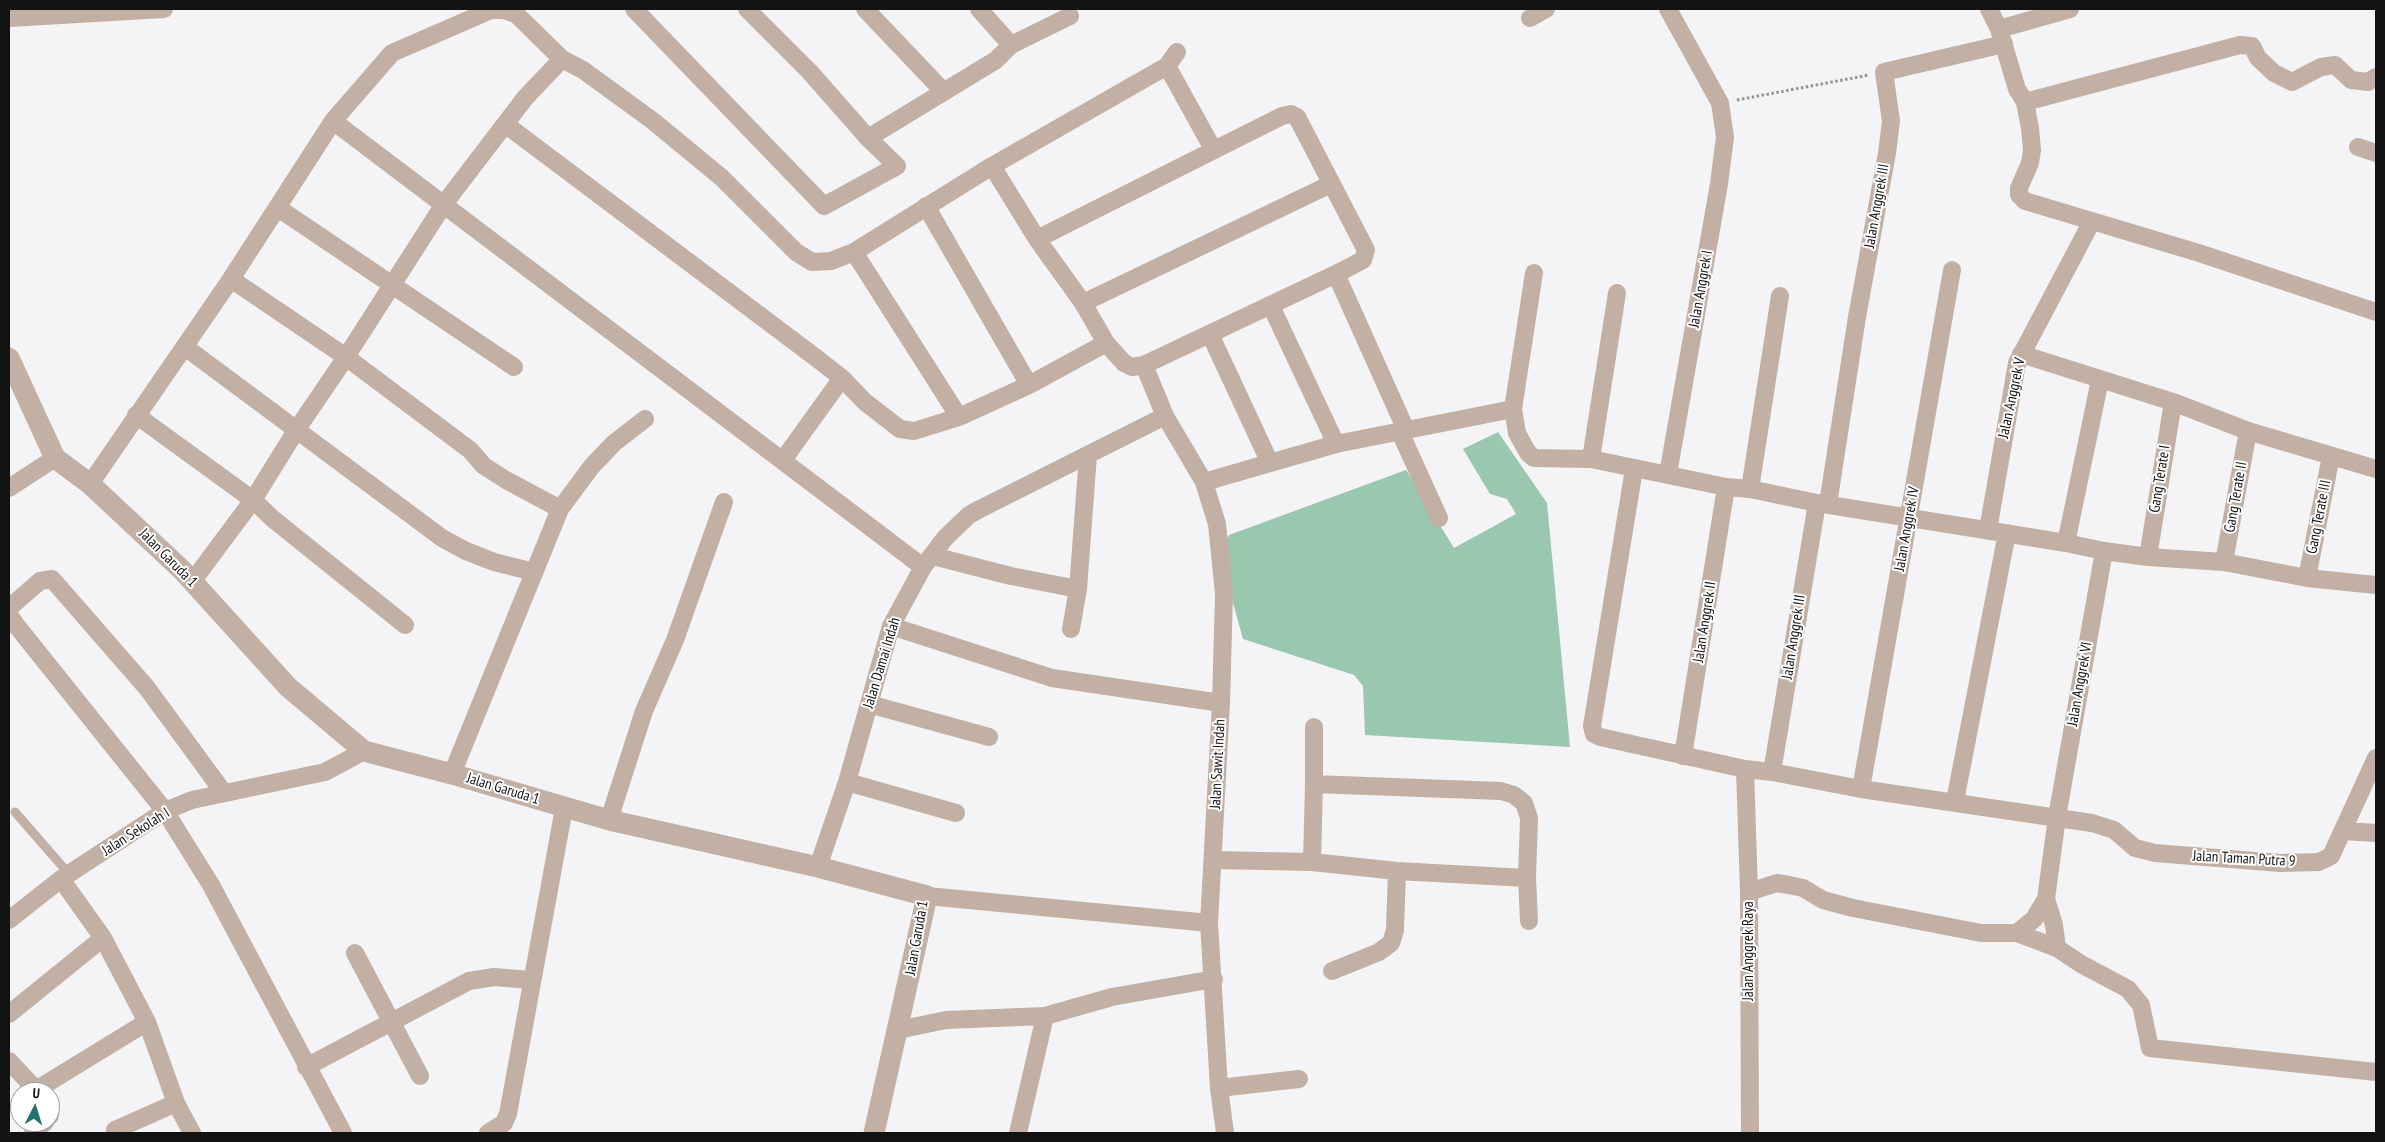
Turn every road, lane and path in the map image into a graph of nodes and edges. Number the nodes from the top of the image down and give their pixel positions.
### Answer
1 (164, 9) edge
2 (747, 9) edge
3 (865, 9) edge
4 (979, 9) edge
5 (1546, 9) edge
6 (1668, 9) edge
7 (1989, 9) edge
8 (2070, 9) edge
9 (638, 10) edge
10 (1070, 16) dead end
11 (9, 18) edge
12 (1530, 18) dead end
13 (2001, 36) junction
14 (1011, 45) junction
15 (562, 59) junction
16 (1884, 72) junction
17 (2376, 76) edge
18 (944, 92) junction
19 (2025, 102) junction
20 (1720, 103) junction
21 (333, 121) junction
22 (505, 124) junction
23 (868, 138) junction
24 (2358, 147) dead end
25 (1213, 150) junction
26 (2376, 153) edge
27 (992, 166) junction
28 (1331, 184) junction
29 (444, 204) junction
30 (926, 206) junction
31 (278, 208) junction
32 (2092, 223) junction
33 (1036, 239) junction
34 (854, 252) junction
35 (1952, 270) dead end
36 (1336, 274) junction
37 (1534, 274) dead end
38 (232, 279) junction
39 (392, 283) junction
40 (1617, 293) dead end
41 (1780, 296) dead end
42 (1083, 303) junction
43 (1271, 306) junction
44 (2376, 312) edge
45 (1210, 334) junction
46 (1106, 343) junction
47 (185, 347) junction
48 (2021, 354) junction
49 (346, 357) junction
50 (9, 358) edge
51 (1144, 365) junction
52 (514, 367) dead end
53 (842, 378) junction
54 (2100, 380) junction
55 (1029, 385) junction
56 (2173, 402) junction
57 (1513, 409) junction
58 (136, 415) junction
59 (1165, 416) junction
60 (959, 417) junction
61 (645, 419) dead end
62 (297, 429) junction
63 (1403, 431) junction
64 (2248, 431) junction
65 (1336, 444) junction
66 (1088, 455) junction
67 (2331, 456) junction
68 (55, 458) junction
69 (783, 460) junction
70 (1591, 460) junction
71 (1270, 463) junction
72 (1634, 469) junction
73 (2376, 469) edge
74 (1668, 474) junction
75 (1204, 482) junction
76 (90, 484) junction
77 (1726, 487) junction
78 (9, 488) edge
79 (1750, 489) junction
80 (253, 500) junction
81 (724, 502) dead end
82 (1822, 504) junction
83 (560, 509) junction
84 (1439, 518) dead end
85 (1909, 518) junction
86 (1988, 530) junction
87 (2006, 533) junction
88 (2066, 543) junction
89 (2104, 551) junction
90 (2148, 557) junction
91 (928, 561) junction
92 (2224, 562) junction
93 (534, 572) junction
94 (2307, 578) junction
95 (192, 582) junction
96 (2376, 585) edge
97 (1078, 589) junction
98 (405, 625) dead end
99 (891, 626) junction
100 (1071, 629) dead end
101 (1221, 703) junction
102 (869, 704) junction
103 (1314, 726) dead end
104 (989, 737) dead end
105 (364, 751) junction
106 (1683, 756) junction
107 (2376, 758) edge
108 (1745, 768) junction
109 (1772, 772) junction
110 (452, 774) junction
111 (846, 782) junction
112 (1314, 784) junction
113 (1861, 789) junction
114 (224, 794) junction
115 (1955, 802) junction
116 (564, 808) junction
117 (165, 811) junction
118 (15, 812) dead end
119 (956, 813) dead end
120 (2056, 817) junction
121 (609, 820) junction
122 (2343, 831) junction
123 (2376, 833) edge
124 (1213, 860) junction
125 (1312, 862) junction
126 (818, 867) junction
127 (1398, 871) junction
128 (65, 877) junction
129 (1527, 878) junction
130 (1749, 892) junction
131 (927, 896) junction
132 (2046, 899) junction
133 (9, 920) edge
134 (1528, 920) dead end
135 (1209, 923) junction
136 (2017, 933) junction
137 (103, 938) junction
138 (2057, 948) junction
139 (355, 953) dead end
140 (1332, 971) dead end
141 (1214, 979) junction
142 (531, 980) junction
143 (9, 1014) edge
144 (1045, 1016) junction
145 (390, 1021) junction
146 (147, 1022) junction
147 (898, 1030) junction
148 (9, 1061) edge
149 (306, 1067) junction
150 (2376, 1072) edge
151 (420, 1076) dead end
152 (1299, 1079) dead end
153 (29, 1082) edge
154 (51, 1082) edge
155 (1220, 1088) junction
156 (176, 1103) junction
157 (115, 1130) dead end
158 (192, 1133) edge
159 (343, 1133) edge
160 (488, 1133) edge
161 (874, 1133) edge
162 (1018, 1133) edge
163 (1225, 1133) edge
164 (1750, 1133) edge

1 - 11 street
2 - 23 street
3 - 18 street
4 - 14 street
5 - 12 street
6 - 20 street
7 - 13 street
8 - 13 street
9 - 23 street
10 - 14 street
13 - 16 street
13 - 19 street
14 - 18 street
15 - 21 street
15 - 22 street
15 - 34 street
16 - 20 path
16 - 82 street, Jalan Anggrek III
17 - 19 street
18 - 23 street
19 - 32 street
20 - 74 street, Jalan Anggrek I
21 - 29 street
21 - 31 street
22 - 29 street
22 - 53 street
24 - 26 street
25 - 27 street
25 - 28 street
25 - 33 street
27 - 30 street
27 - 33 street
28 - 36 street
28 - 42 street
29 - 39 street
29 - 69 street
30 - 34 street
30 - 55 street
31 - 38 street
31 - 39 street
32 - 44 street
32 - 48 street, Jalan Anggrek V
33 - 42 street
34 - 60 street
35 - 85 street, Jalan Anggrek IV
36 - 43 street
36 - 63 street
37 - 57 street
38 - 47 street
38 - 49 street
39 - 49 street
39 - 52 street
40 - 70 street
41 - 79 street
42 - 46 street
43 - 45 street
43 - 65 street
45 - 51 street
45 - 71 street
46 - 51 street
46 - 55 street
47 - 58 street
47 - 62 street
48 - 54 street
48 - 86 street, Jalan Anggrek V
49 - 62 street
49 - 83 street
50 - 68 street, Jalan Garuda 1
51 - 59 street
53 - 60 street
53 - 69 street
54 - 56 street
54 - 88 street
55 - 60 street
56 - 64 street
56 - 90 street, Gang Terate I
57 - 63 street
57 - 70 street
58 - 76 street
58 - 80 street
59 - 66 street, Jalan Damai Indah
59 - 75 street
61 - 83 street
62 - 80 street
62 - 93 street
63 - 65 street
63 - 84 street
64 - 67 street
64 - 92 street, Gang Terate II
65 - 71 street
66 - 91 street, Jalan Damai Indah
66 - 97 street
67 - 73 street
67 - 94 street, Gang Terate III
68 - 76 street, Jalan Garuda 1
68 - 78 street
69 - 91 street
70 - 72 street
71 - 75 street
72 - 74 street
72 - 106 street, Jalan Taman Putra 9
74 - 77 street
75 - 101 street
76 - 95 street, Jalan Garuda 1
77 - 79 street
77 - 106 street, Jalan Anggrek II
79 - 82 street
80 - 95 street
80 - 98 street
81 - 121 street
82 - 85 street
82 - 109 street, Jalan Anggrek III
83 - 93 street
85 - 86 street
85 - 113 street, Jalan Anggrek IV
86 - 87 street
87 - 88 street
87 - 115 street
88 - 89 street
89 - 90 street
89 - 120 street, Jalan Anggrek VI
90 - 92 street
91 - 97 street
91 - 99 street, Jalan Damai Indah
92 - 94 street
93 - 110 street
94 - 96 street
95 - 105 street, Jalan Garuda 1
97 - 100 street
99 - 101 street, Jalan Sawit Indah
99 - 102 street, Jalan Damai Indah
101 - 124 street, Jalan Sawit Indah
102 - 104 street
102 - 111 street, Jalan Damai Indah
103 - 112 street
105 - 110 street, Jalan Garuda 1
105 - 114 street, Jalan Sekolah I
106 - 108 street, Jalan Taman Putra 9
107 - 122 street, Jalan Taman Putra 9
108 - 109 street, Jalan Taman Putra 9
108 - 130 street, Jalan Anggrek Raya
109 - 113 street, Jalan Taman Putra 9
110 - 116 street, Jalan Garuda 1
111 - 119 street
111 - 126 street, Jalan Damai Indah
112 - 125 street
112 - 129 street
113 - 115 street, Jalan Taman Putra 9
114 - 117 street, Jalan Sekolah I
114 - 117 street
115 - 120 street, Jalan Taman Putra 9
116 - 121 street, Jalan Garuda 1
116 - 142 street
117 - 128 street, Jalan Sekolah I
117 - 149 street
118 - 128 lane
120 - 122 street, Jalan Taman Putra 9
120 - 132 street, Jalan Anggrek VI
121 - 126 street, Jalan Garuda 1
122 - 123 street
124 - 125 street
124 - 135 street, Jalan Sawit Indah
125 - 127 street
126 - 131 street, Jalan Garuda 1
127 - 129 street
127 - 140 street
128 - 133 street, Jalan Sekolah I
128 - 137 street
129 - 134 street
130 - 136 street
130 - 164 street, Jalan Anggrek Raya
131 - 135 street
131 - 147 street, Jalan Garuda 1
132 - 136 street
132 - 138 street
135 - 141 street, Jalan Sawit Indah
136 - 138 street
137 - 143 street
137 - 146 street
138 - 150 street
139 - 145 street
141 - 144 street
141 - 155 street, Jalan Sawit Indah
142 - 145 street
142 - 160 street
144 - 147 street
144 - 162 street
145 - 149 street
145 - 151 street
146 - 154 street
146 - 156 street
147 - 161 street, Jalan Garuda 1
148 - 153 street
149 - 159 street
152 - 155 street
155 - 163 street, Jalan Sawit Indah
156 - 157 street
156 - 158 street

